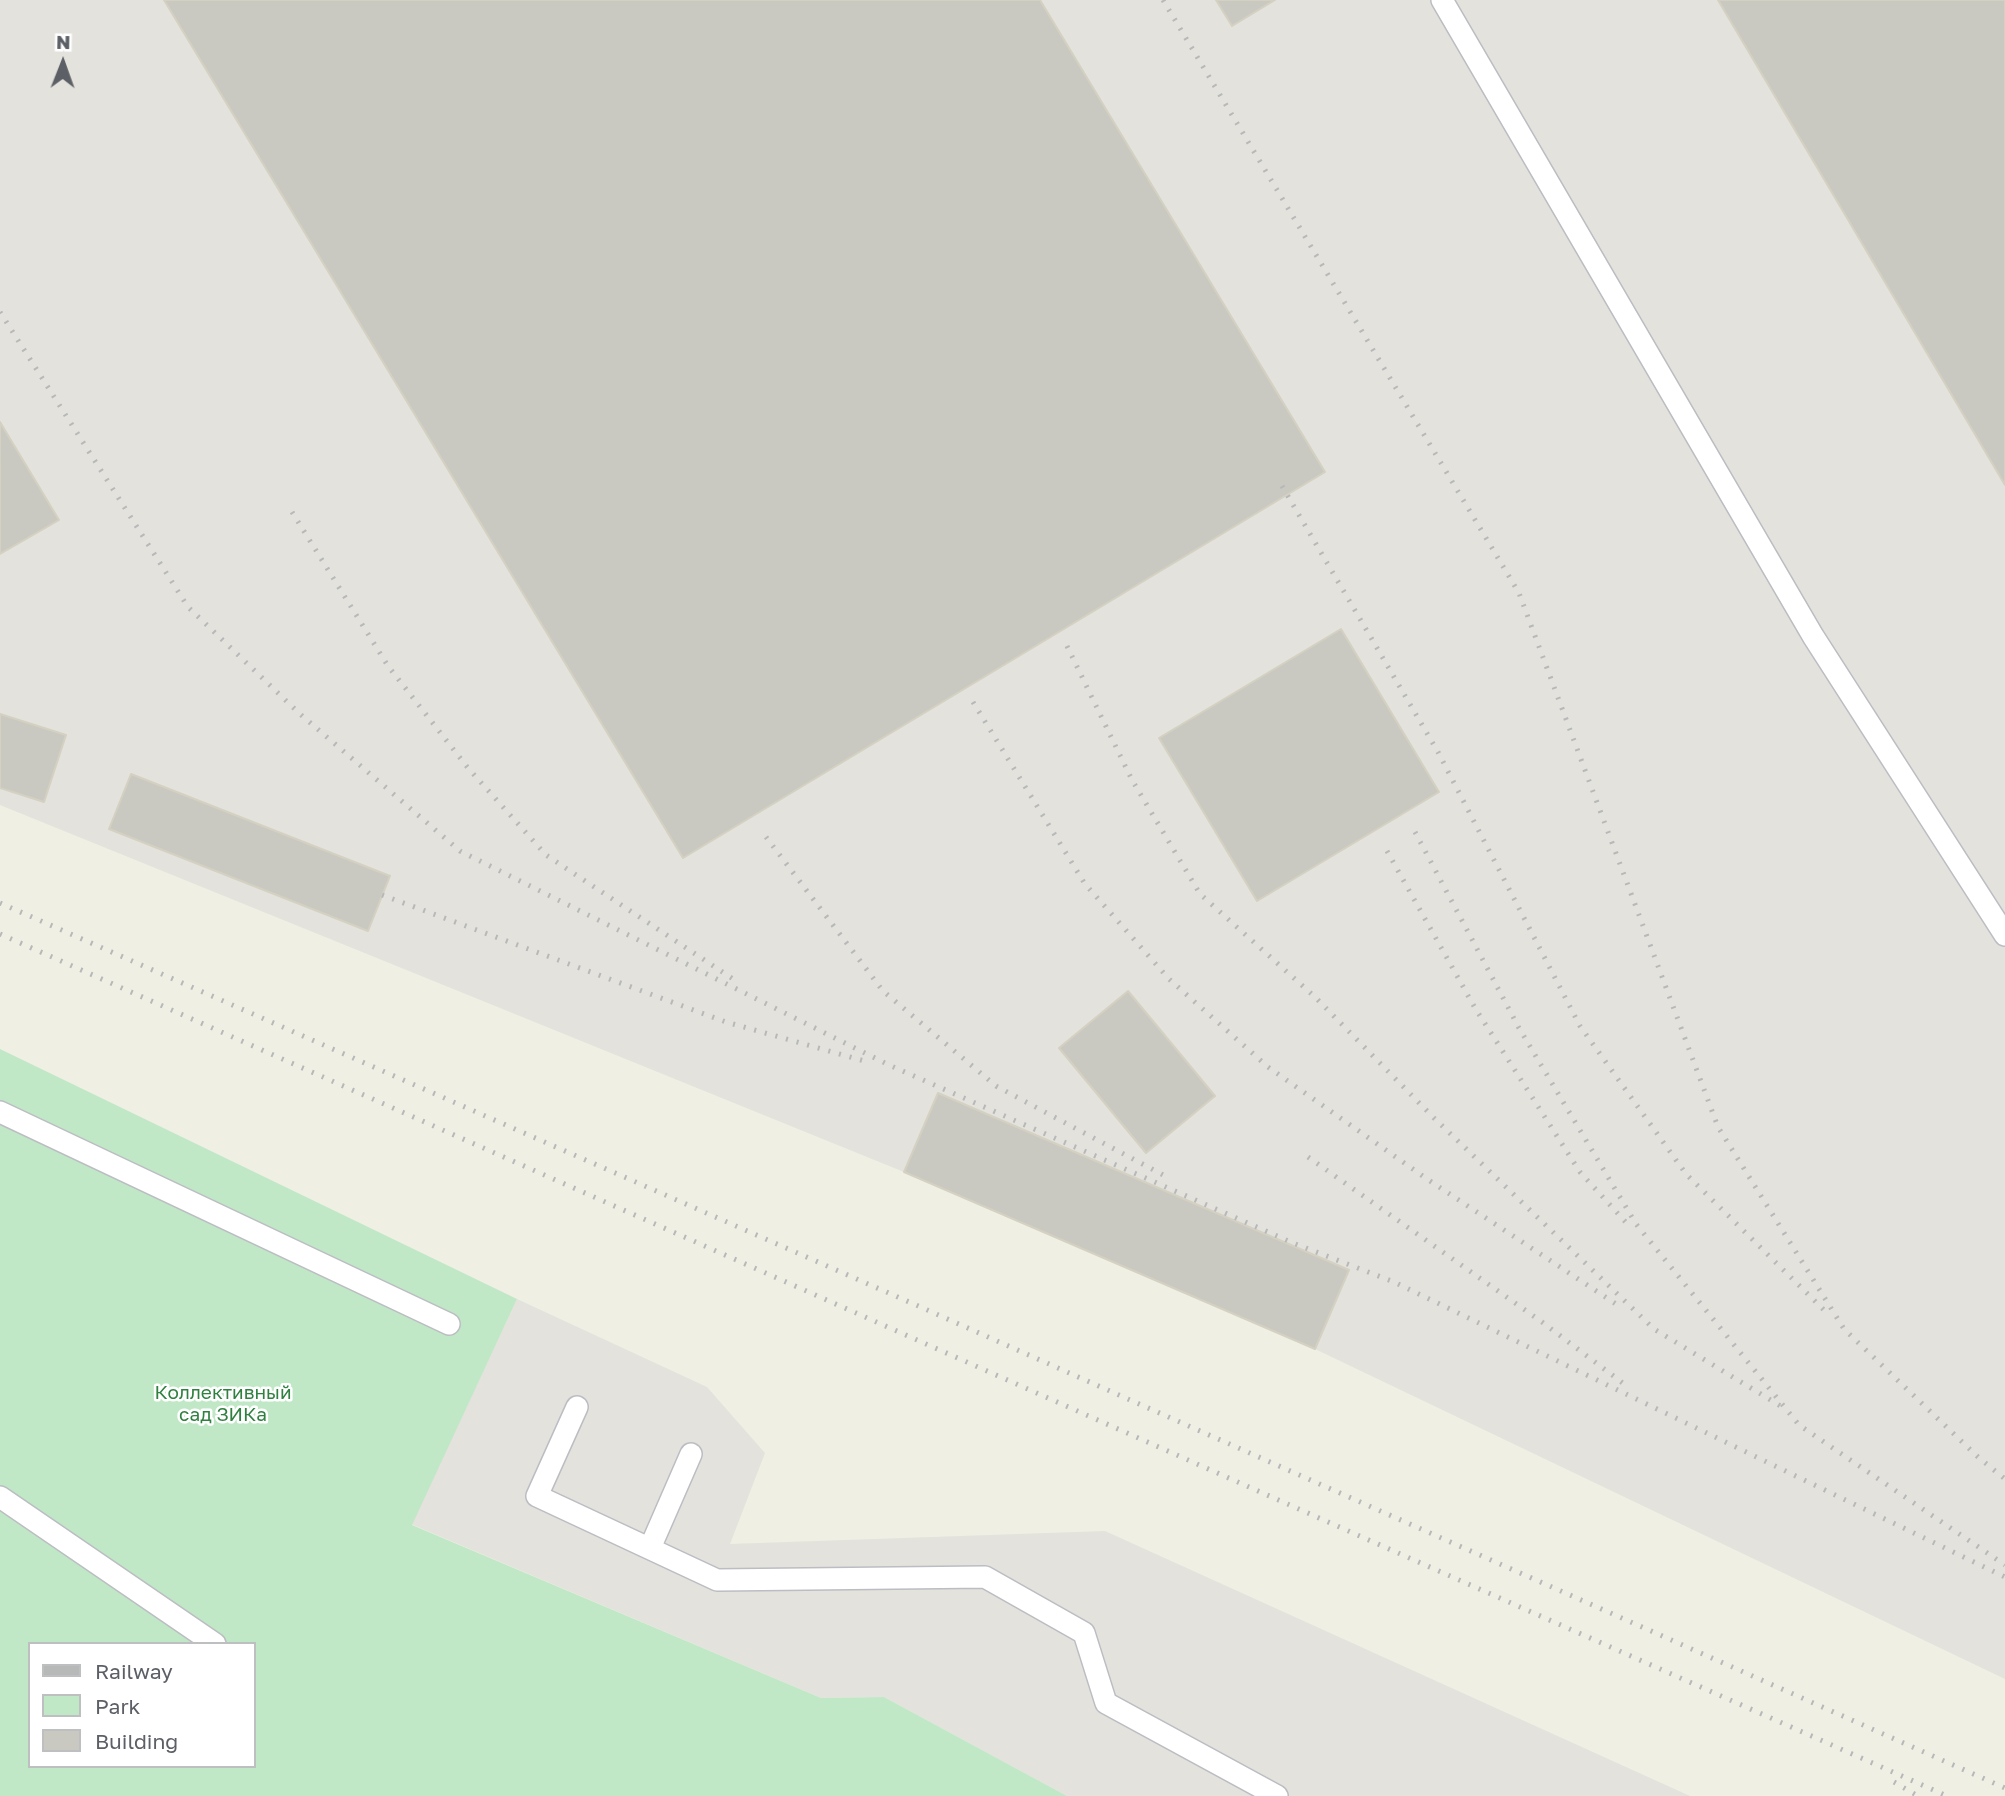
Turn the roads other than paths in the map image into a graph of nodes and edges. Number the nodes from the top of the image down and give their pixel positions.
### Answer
1 (1443, 0) edge
2 (2005, 935) edge
3 (0, 1112) edge
4 (449, 1324) dead end
5 (577, 1407) dead end
6 (691, 1454) dead end
7 (0, 1497) edge
8 (650, 1548) junction
9 (212, 1642) edge
10 (1277, 1796) edge

1 - 2 lane
3 - 4 lane
5 - 8 lane
6 - 8 lane
7 - 9 lane
8 - 10 lane

